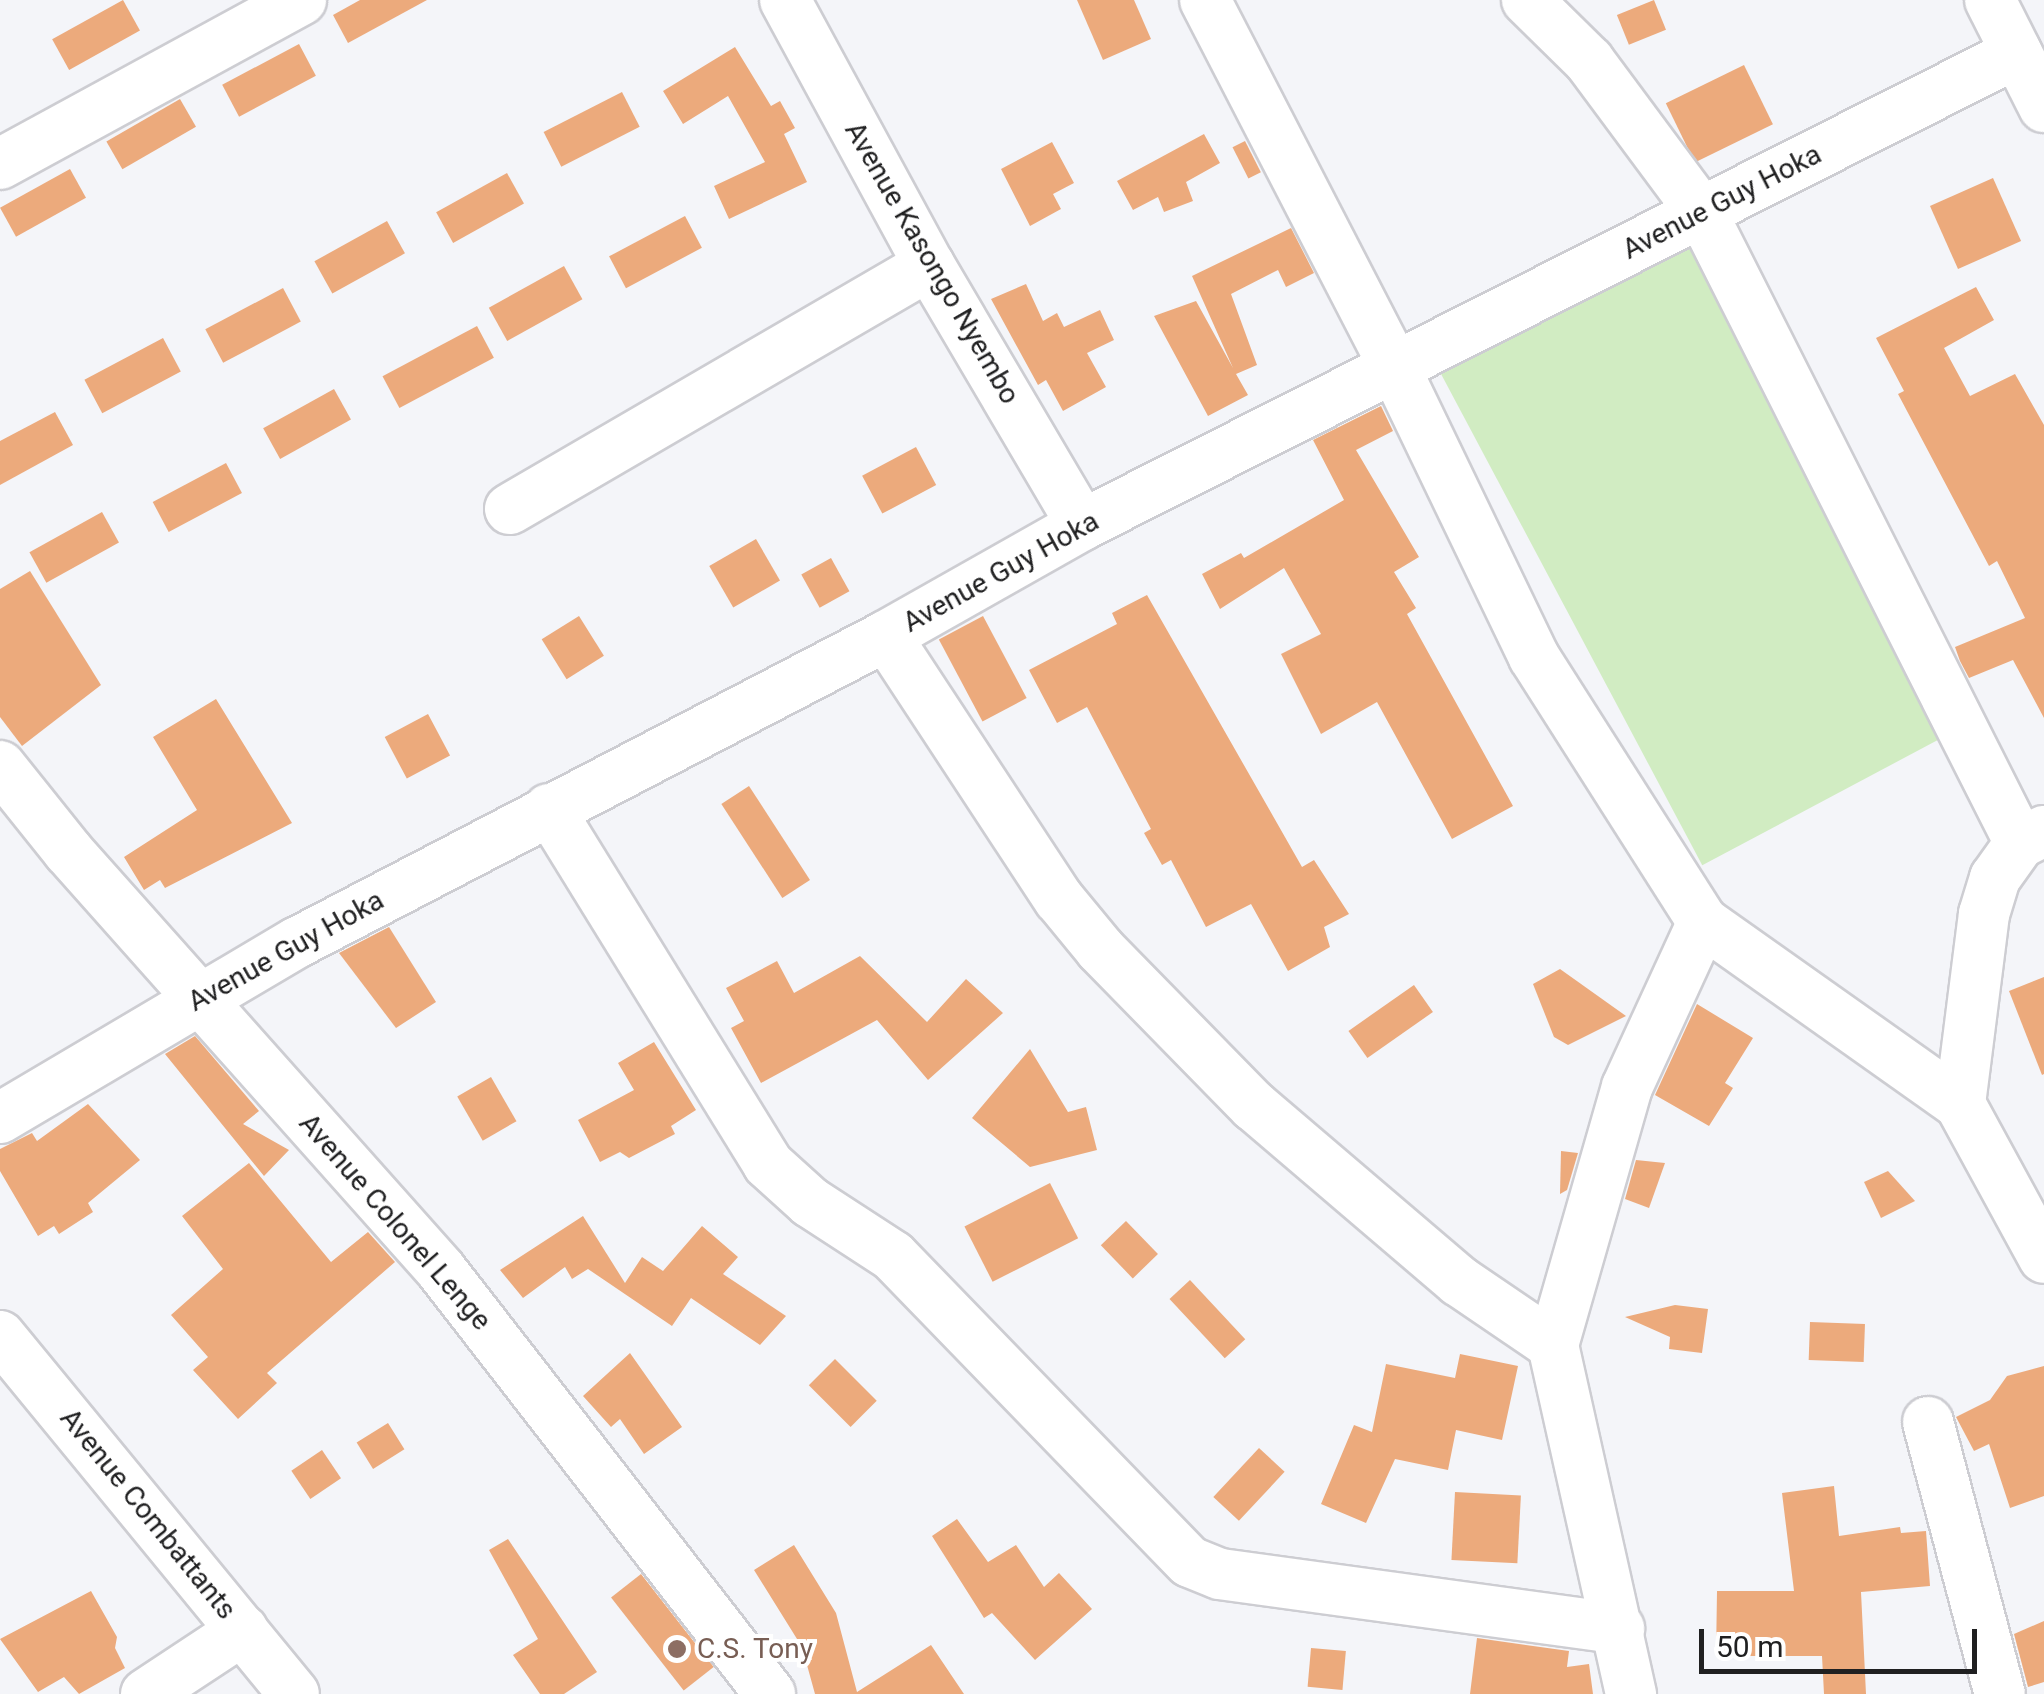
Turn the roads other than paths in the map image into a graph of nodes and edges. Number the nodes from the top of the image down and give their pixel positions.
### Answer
1 (300, 0) edge
2 (785, 0) edge
3 (1205, 0) edge
4 (1527, 0) edge
5 (1990, 0) edge
6 (2017, 53) junction
7 (2044, 107) edge
8 (0, 164) edge
9 (1702, 212) junction
10 (929, 265) junction
11 (1394, 366) junction
12 (510, 509) dead end
13 (1082, 525) junction
14 (886, 636) junction
15 (0, 766) edge
16 (549, 809) junction
17 (2032, 837) edge
18 (1702, 922) junction
19 (198, 998) junction
20 (1960, 1104) junction
21 (0, 1118) edge
22 (2044, 1258) edge
23 (0, 1336) edge
24 (1553, 1345) junction
25 (1928, 1422) dead end
26 (1619, 1629) junction
27 (243, 1630) junction
28 (146, 1694) edge
29 (294, 1694) edge
30 (770, 1694) edge
31 (1630, 1694) edge
32 (2000, 1694) edge

1 - 8 street
2 - 10 street, Avenue Kasongo Nyembo
3 - 11 street
4 - 9 street
5 - 6 street
6 - 7 street
6 - 9 street, Avenue Guy Hoka
9 - 11 street, Avenue Guy Hoka
9 - 17 street
10 - 12 street
10 - 13 street, Avenue Kasongo Nyembo
11 - 13 street, Avenue Guy Hoka
11 - 18 street
13 - 14 street, Avenue Guy Hoka
14 - 16 street, Avenue Guy Hoka
14 - 24 street
15 - 19 street, Avenue Colonel Lenge
16 - 19 street, Avenue Guy Hoka
16 - 26 street
17 - 20 street
18 - 20 street
18 - 24 street
19 - 21 street, Avenue Guy Hoka
19 - 30 street, Avenue Colonel Lenge
20 - 22 street
23 - 27 street, Avenue Combattants
24 - 26 street
25 - 32 street
26 - 31 street
27 - 28 street
27 - 29 street, Avenue Combattants

